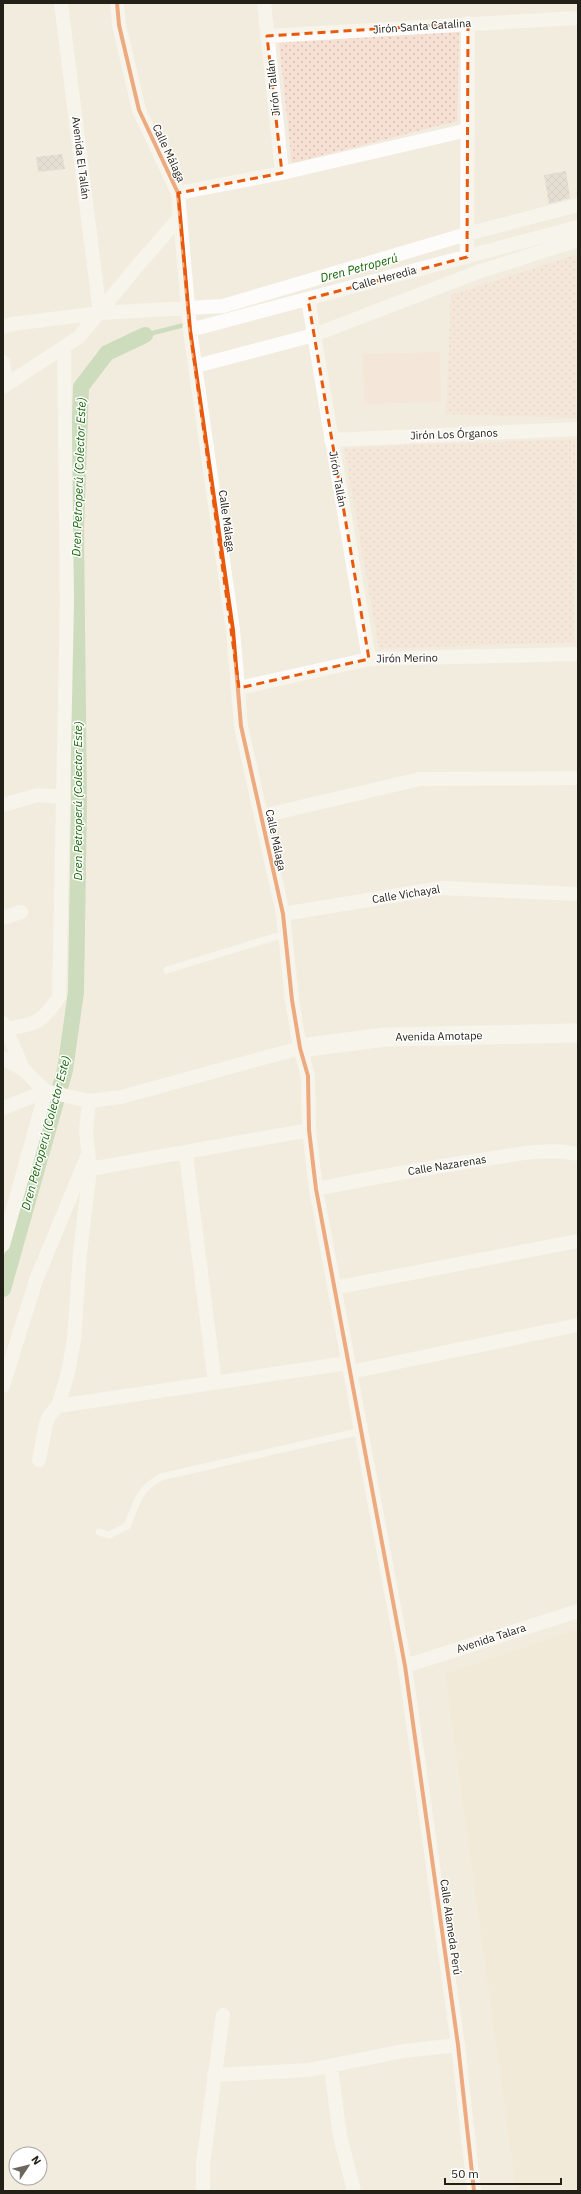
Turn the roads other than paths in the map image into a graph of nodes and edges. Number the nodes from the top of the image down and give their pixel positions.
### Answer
1 (61, 3) edge
2 (117, 3) edge
3 (264, 3) edge
4 (578, 18) edge
5 (468, 23) junction
6 (267, 36) junction
7 (468, 130) junction
8 (282, 173) junction
9 (178, 193) junction
10 (578, 205) edge
11 (180, 217) junction
12 (578, 227) edge
13 (467, 234) junction
14 (578, 240) edge
15 (467, 256) junction
16 (308, 299) junction
17 (188, 309) junction
18 (100, 312) junction
19 (3, 327) edge
20 (190, 330) junction
21 (314, 335) junction
22 (64, 348) junction
23 (3, 362) edge
24 (196, 366) junction
25 (5, 386) edge
26 (578, 429) edge
27 (331, 440) junction
28 (578, 654) edge
29 (369, 659) junction
30 (239, 688) junction
31 (578, 778) edge
32 (63, 797) junction
33 (3, 805) edge
34 (262, 816) junction
35 (578, 894) edge
36 (21, 912) dead end
37 (283, 914) junction
38 (3, 918) edge
39 (284, 934) junction
40 (167, 970) dead end
41 (5, 1026) edge
42 (578, 1032) edge
43 (300, 1048) junction
44 (3, 1058) edge
45 (24, 1070) junction
46 (46, 1091) junction
47 (90, 1100) junction
48 (3, 1108) edge
49 (309, 1130) junction
50 (88, 1153) junction
51 (186, 1154) junction
52 (578, 1154) edge
53 (90, 1169) junction
54 (316, 1189) junction
55 (578, 1241) edge
56 (3, 1245) edge
57 (334, 1288) junction
58 (578, 1325) edge
59 (349, 1368) junction
60 (215, 1382) junction
61 (3, 1386) edge
62 (58, 1406) junction
63 (361, 1431) junction
64 (39, 1460) dead end
65 (98, 1532) dead end
66 (578, 1611) edge
67 (404, 1666) junction
68 (223, 2015) dead end
69 (458, 2046) junction
70 (331, 2067) junction
71 (214, 2075) junction
72 (203, 2191) edge
73 (354, 2191) edge
74 (474, 2191) edge

1 - 18 street, Avenida El Tallán
2 - 9 street, Calle Málaga
3 - 6 street, Jirón Tallán
4 - 5 street, Jirón Santa Catalina
5 - 6 street, Jirón Santa Catalina
5 - 7 street
6 - 8 street, Jirón Tallán
7 - 8 street
7 - 13 street
8 - 9 street
9 - 11 street, Calle Málaga
10 - 13 street
11 - 17 street, Calle Málaga
11 - 18 street
12 - 15 street, Calle Heredia
13 - 15 street
13 - 17 street
14 - 21 street
15 - 16 street, Calle Heredia
16 - 20 street, Calle Heredia
16 - 21 street, Jirón Tallán
17 - 18 street
17 - 20 street, Calle Málaga
18 - 19 street
18 - 22 street
20 - 24 street, Calle Málaga
21 - 24 street
21 - 27 street, Jirón Tallán
22 - 25 street
22 - 32 street
23 - 25 street
24 - 30 street, Calle Málaga
26 - 27 street, Jirón Los Órganos
27 - 29 street, Jirón Tallán
28 - 29 street, Jirón Merino
29 - 30 street, Jirón Merino
30 - 34 street, Calle Málaga
31 - 34 street
32 - 33 street
32 - 41 street
34 - 37 street, Calle Málaga
35 - 37 street, Calle Vichayal
36 - 38 street
37 - 39 street, Calle Málaga
39 - 40 lane
39 - 43 street, Calle Málaga
41 - 45 street
42 - 43 street, Avenida Amotape
43 - 47 street
43 - 49 street, Calle Málaga
44 - 45 street
45 - 46 street
46 - 47 street
46 - 48 street
46 - 56 street
47 - 50 street
49 - 51 street
49 - 54 street, Calle Málaga
50 - 53 street
50 - 61 street
51 - 53 street
51 - 60 street
52 - 54 street, Calle Nazarenas
53 - 62 street
54 - 57 street, Calle Málaga
55 - 57 street
57 - 59 street, Calle Málaga
58 - 59 street
59 - 60 street
59 - 63 street, Calle Alameda Perú
60 - 62 street
62 - 64 street
63 - 65 lane
63 - 67 street, Calle Alameda Perú
66 - 67 street, Avenida Talara
67 - 69 street, Calle Alameda Perú
68 - 71 street
69 - 70 street
69 - 74 street, Calle Alameda Perú
70 - 71 street
70 - 73 street
71 - 72 street

